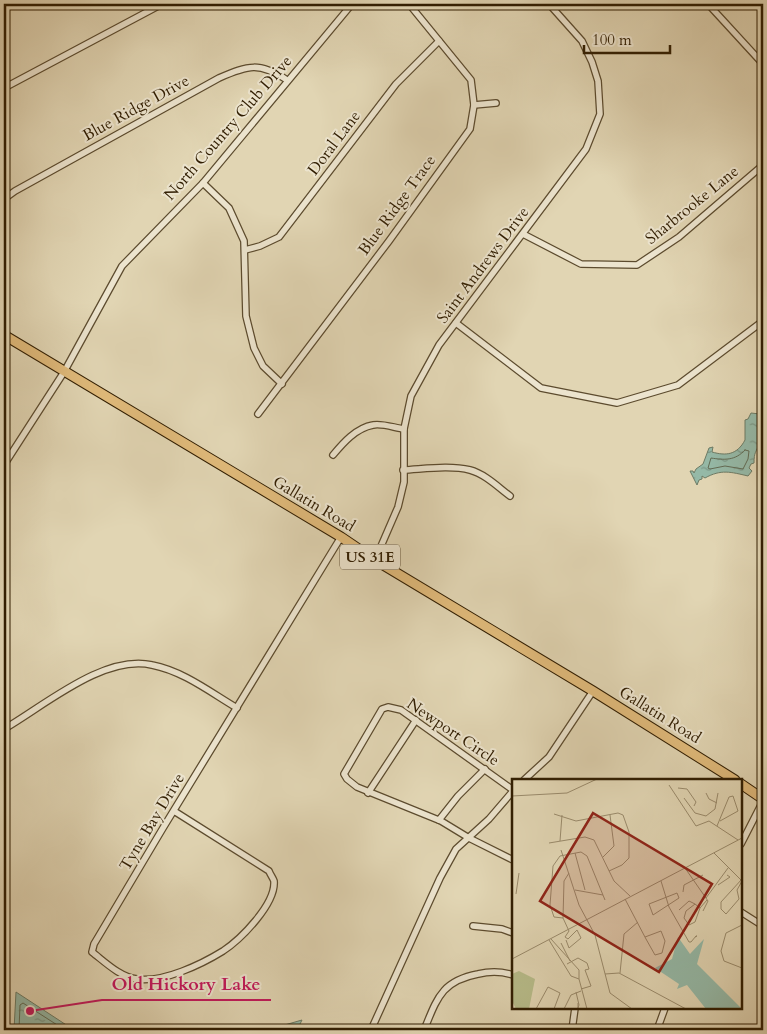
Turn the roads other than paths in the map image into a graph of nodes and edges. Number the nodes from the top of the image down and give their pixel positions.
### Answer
1 (162, 4) edge
2 (352, 4) edge
3 (409, 4) edge
4 (549, 4) edge
5 (708, 4) edge
6 (440, 40) junction
7 (763, 64) edge
8 (287, 80) junction
9 (4, 88) edge
10 (496, 103) dead end
11 (474, 105) junction
12 (763, 164) edge
13 (203, 183) junction
14 (4, 199) edge
15 (523, 234) junction
16 (245, 250) junction
17 (763, 321) edge
18 (456, 323) junction
19 (4, 335) edge
20 (64, 372) junction
21 (282, 384) junction
22 (258, 414) dead end
23 (404, 429) junction
24 (333, 455) dead end
25 (4, 464) edge
26 (403, 470) junction
27 (510, 496) dead end
28 (341, 537) junction
29 (375, 560) junction
30 (593, 691) junction
31 (237, 708) junction
32 (416, 720) junction
33 (4, 729) edge
34 (484, 769) junction
35 (525, 779) edge
36 (732, 779) edge
37 (742, 785) edge
38 (512, 789) edge
39 (512, 791) edge
40 (368, 793) junction
41 (763, 800) edge
42 (174, 811) junction
43 (439, 820) junction
44 (469, 838) junction
45 (742, 842) edge
46 (512, 860) edge
47 (742, 913) edge
48 (473, 926) dead end
49 (763, 926) edge
50 (512, 933) edge
51 (512, 974) edge
52 (575, 1009) edge
53 (665, 1009) edge
54 (372, 1030) edge
55 (424, 1030) edge
56 (572, 1030) edge
57 (657, 1030) edge

1 - 9 street
2 - 8 street, North Country Club Drive
3 - 6 street, Blue Ridge Trace
4 - 15 street, Saint Andrews Drive
5 - 7 street
6 - 11 street, Blue Ridge Trace
6 - 16 street, Doral Lane
8 - 13 street, North Country Club Drive
8 - 14 street, Blue Ridge Drive
10 - 11 street
11 - 21 street, Blue Ridge Trace
12 - 15 street, Sharbrooke Lane
13 - 16 street
13 - 20 street, North Country Club Drive
15 - 18 street, Saint Andrews Drive
16 - 21 street
17 - 18 street
18 - 23 street, Saint Andrews Drive
19 - 20 main road, Gallatin Road / US 31E
20 - 25 street, North Country Club Drive
20 - 28 main road, Gallatin Road / US 31E
21 - 22 street, Blue Ridge Trace
23 - 24 street
23 - 26 street, Saint Andrews Drive
26 - 27 street
26 - 29 street, Saint Andrews Drive
28 - 29 main road, Gallatin Road / US 31E
28 - 31 street, Tyne Bay Drive
29 - 30 main road, Gallatin Road / US 31E
30 - 35 street
30 - 36 main road, Gallatin Road / US 31E
31 - 33 street
31 - 42 street, Tyne Bay Drive
32 - 34 street, Newport Circle
32 - 40 street
32 - 40 street, Newport Circle
34 - 38 street, Newport Circle
34 - 43 street
37 - 41 main road
39 - 44 street
40 - 43 street, Newport Circle
41 - 45 street
42 - 42 street, Tyne Bay Drive
43 - 44 street, Newport Circle
44 - 46 street, Newport Circle
44 - 54 street
47 - 49 street
48 - 50 street
51 - 55 street
52 - 56 street
53 - 57 street

